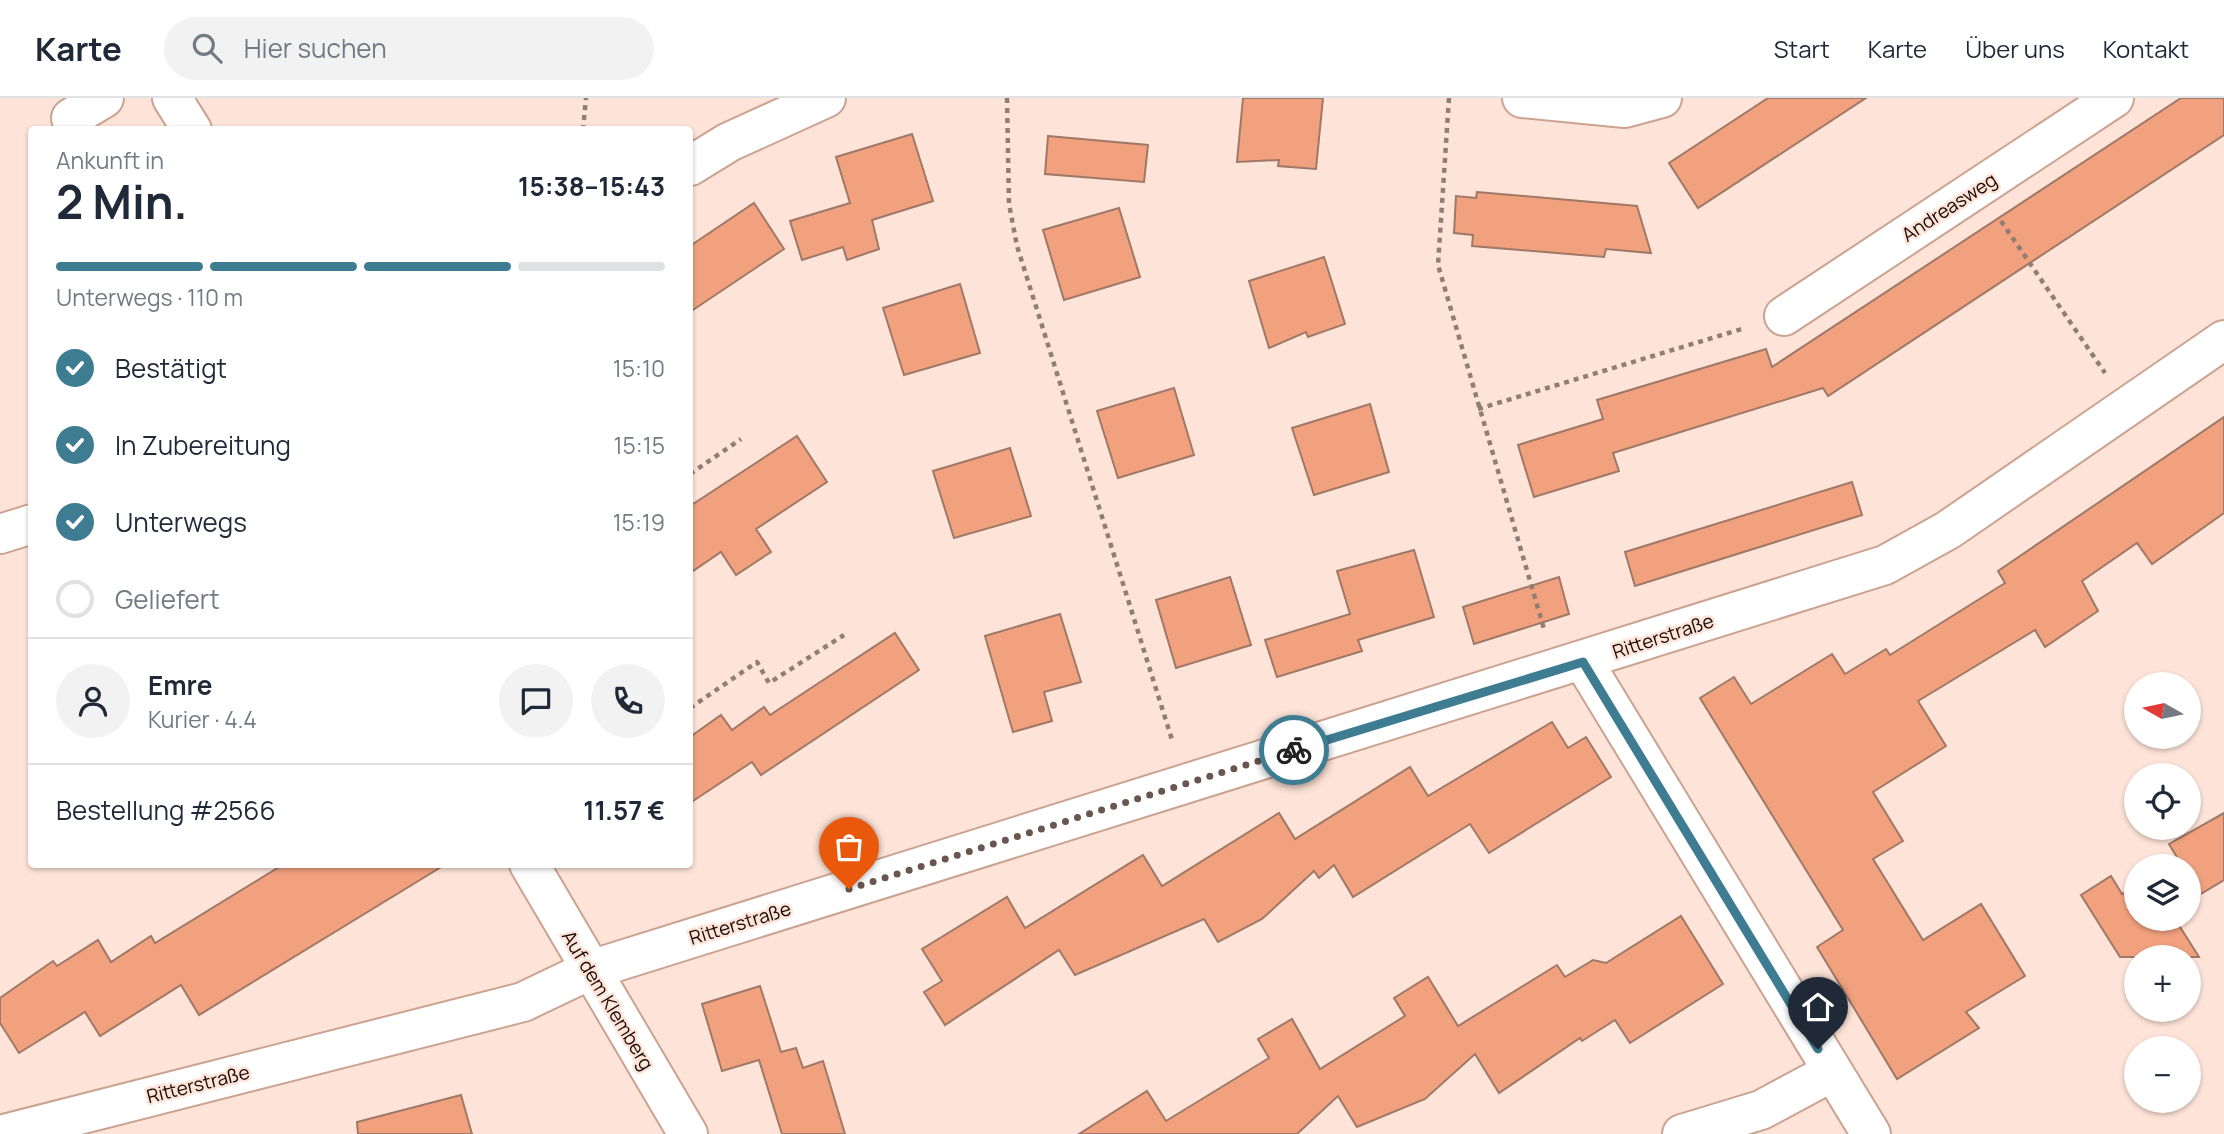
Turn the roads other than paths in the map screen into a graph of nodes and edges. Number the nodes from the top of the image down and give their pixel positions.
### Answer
1 (104, 98) edge
2 (172, 98) edge
3 (826, 98) edge
4 (1522, 98) edge
5 (1662, 98) edge
6 (2114, 98) edge
7 (70, 115) edge
8 (190, 126) edge
9 (693, 164) edge
10 (1784, 316) road end
11 (2224, 340) edge
12 (28, 525) edge
13 (0, 534) edge
14 (1570, 666) junction
15 (531, 868) edge
16 (590, 970) junction
17 (1832, 1072) junction
18 (80, 1124) edge
19 (4, 1134) edge
20 (688, 1134) edge
21 (1682, 1134) edge
22 (1871, 1134) edge

1 - 7 street
2 - 8 street
3 - 9 street
4 - 5 street
6 - 10 street, Andreasweg
11 - 14 street, Ritterstraße
12 - 13 street
14 - 16 street, Ritterstraße
14 - 17 street
15 - 16 street, Auf dem Klemberg
16 - 18 street, Ritterstraße
16 - 20 street, Auf dem Klemberg
17 - 21 street
17 - 22 street
18 - 19 street, Ritterstraße

